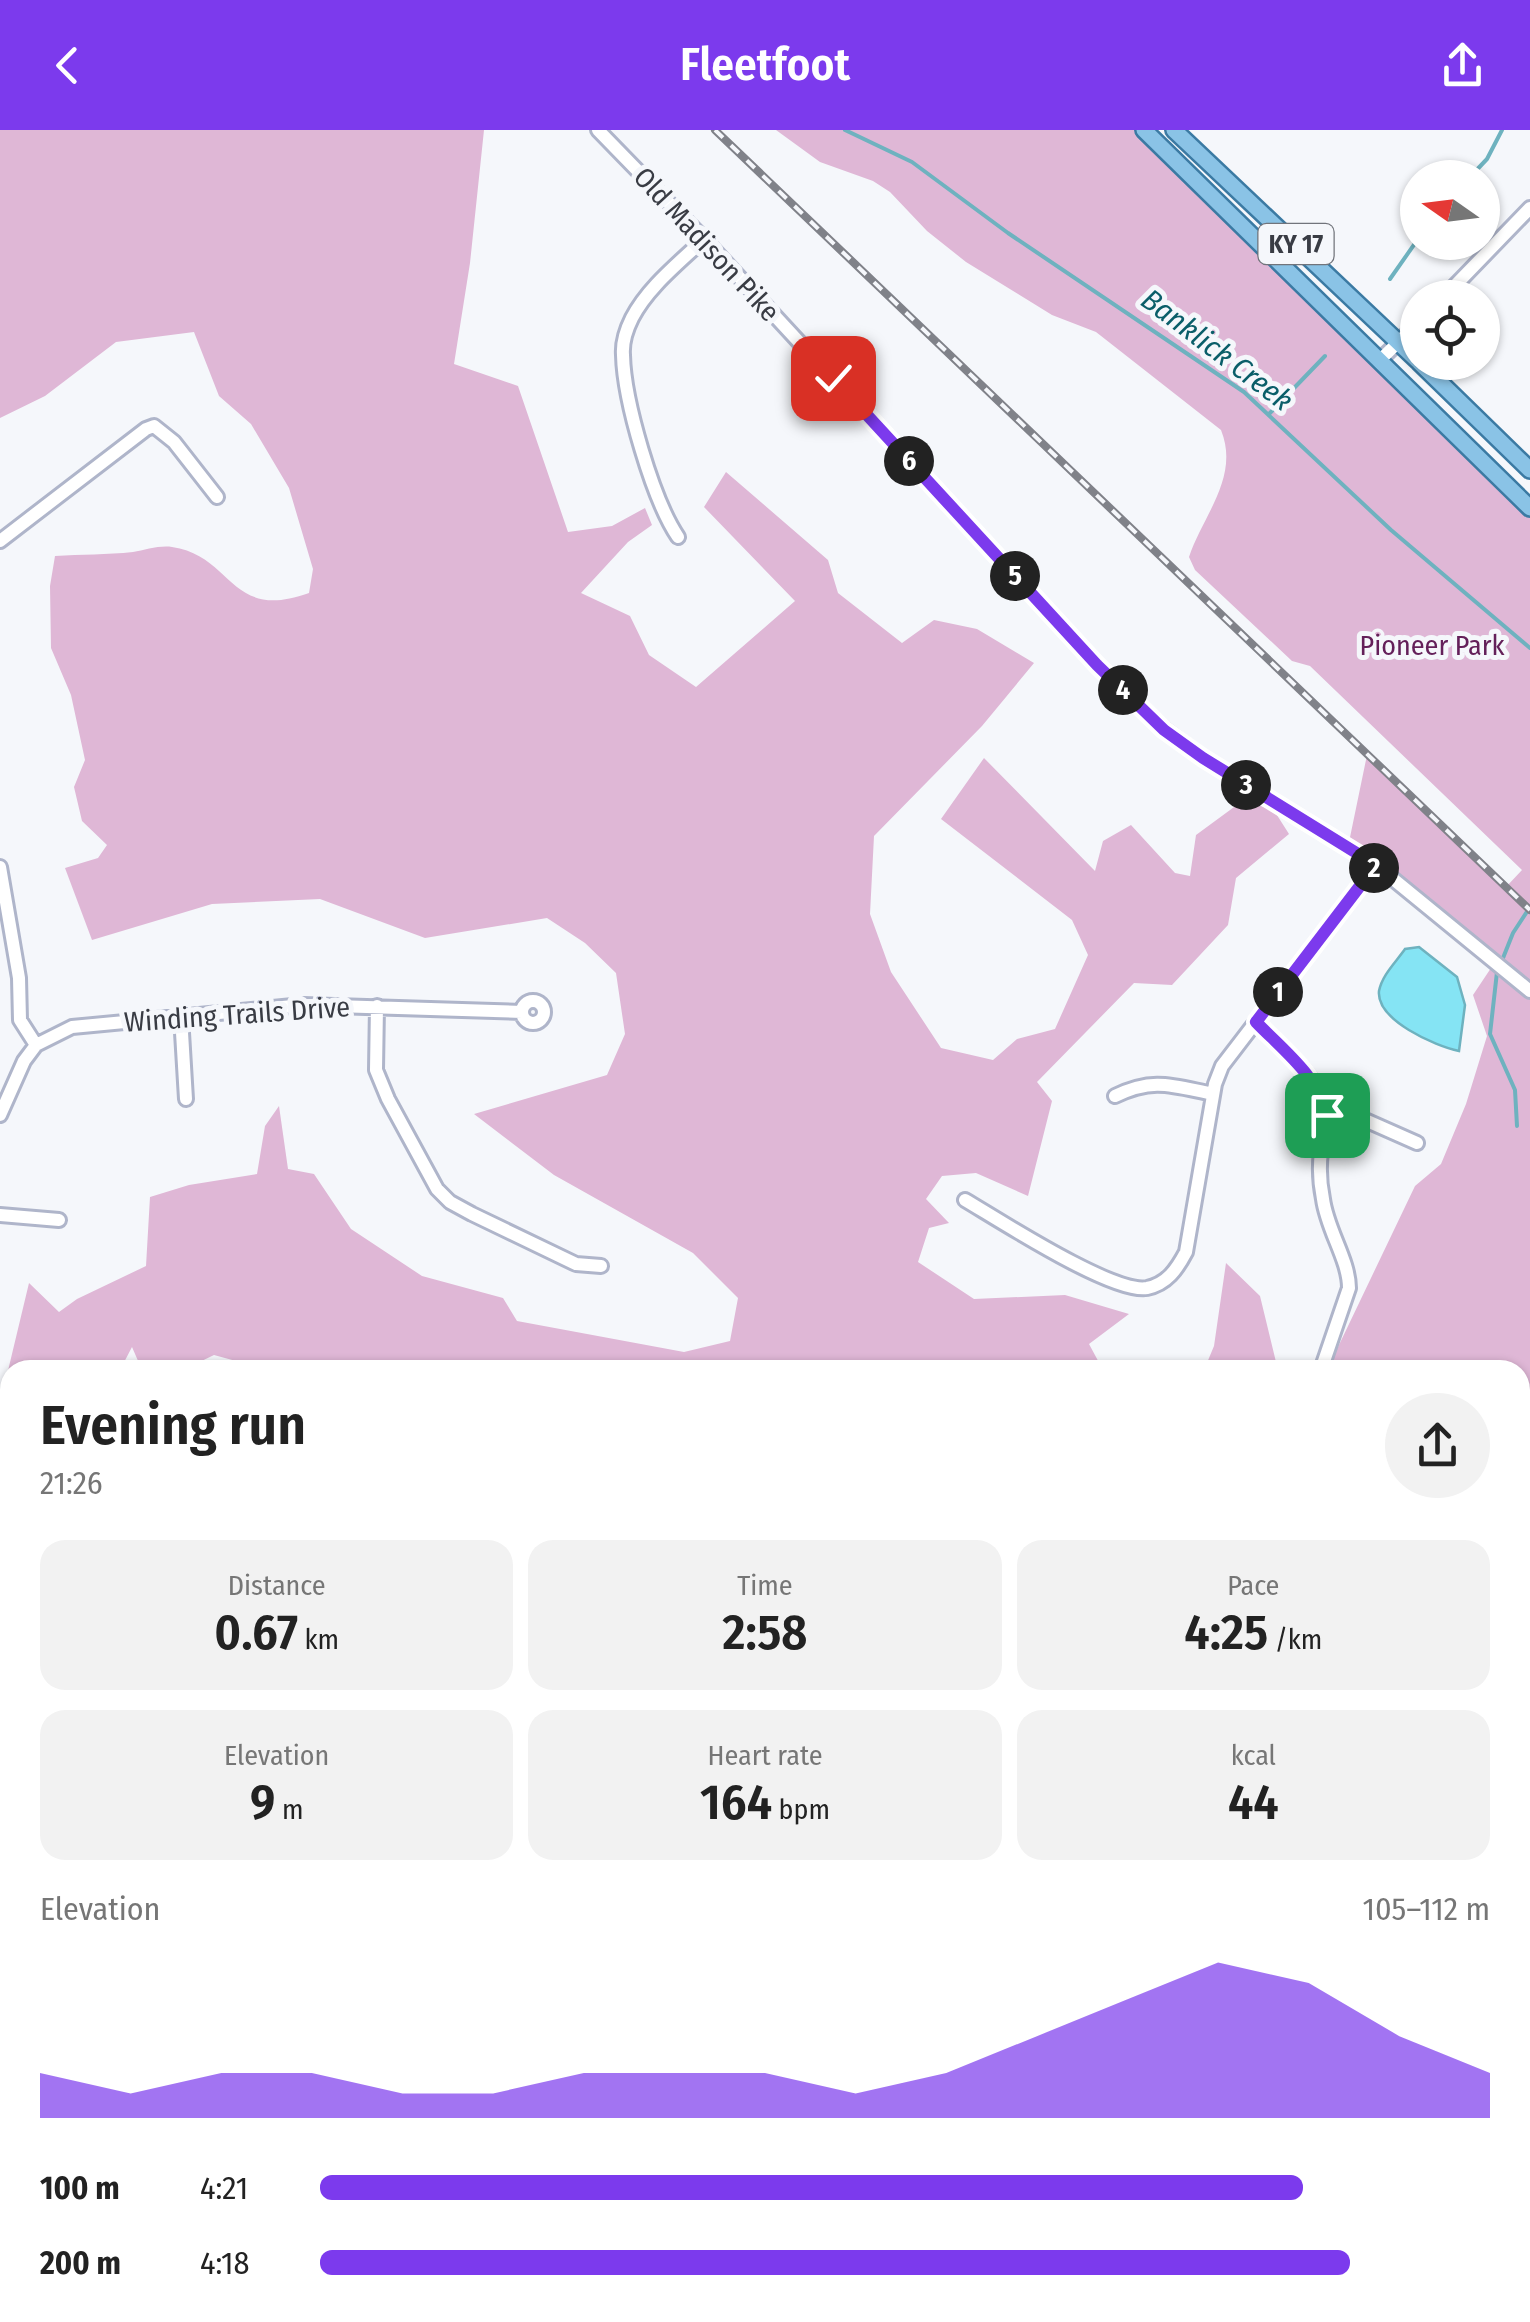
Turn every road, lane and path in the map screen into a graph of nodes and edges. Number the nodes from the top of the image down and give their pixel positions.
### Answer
1 (598, 130) edge
2 (1144, 130) edge
3 (1174, 130) edge
4 (1530, 208) edge
5 (704, 239) junction
6 (1460, 280) edge
7 (1398, 342) joint
8 (1379, 360) junction
9 (1437, 380) edge
10 (1530, 470) edge
11 (217, 497) dead end
12 (1530, 508) edge
13 (678, 537) dead end
14 (0, 541) edge
15 (1376, 865) junction
16 (0, 866) edge
17 (1530, 991) edge
18 (377, 1006) junction
19 (522, 1012) dead end
20 (180, 1016) junction
21 (1256, 1022) junction
22 (36, 1046) junction
23 (1214, 1094) junction
24 (1116, 1096) dead end
25 (186, 1099) dead end
26 (0, 1115) edge
27 (1327, 1115) junction
28 (1417, 1142) dead end
29 (964, 1200) dead end
30 (0, 1214) edge
31 (59, 1220) dead end
32 (601, 1266) dead end
33 (1324, 1360) edge

1 - 5 street, Old Madison Pike
2 - 8 main road, KY 17
3 - 7 main road, KY 17
4 - 6 street
5 - 13 street
5 - 15 street, Old Madison Pike
7 - 8 street
8 - 12 main road, KY 17
9 - 10 main road, KY 17
11 - 14 street
15 - 17 street, Old Madison Pike
15 - 21 street
16 - 22 street
18 - 19 street, Winding Trails Drive
18 - 20 street, Winding Trails Drive
18 - 32 street
20 - 22 street, Winding Trails Drive
20 - 25 street
21 - 23 street
21 - 27 street
22 - 26 street
23 - 24 street
23 - 29 street
27 - 28 street
27 - 33 street
30 - 31 street

